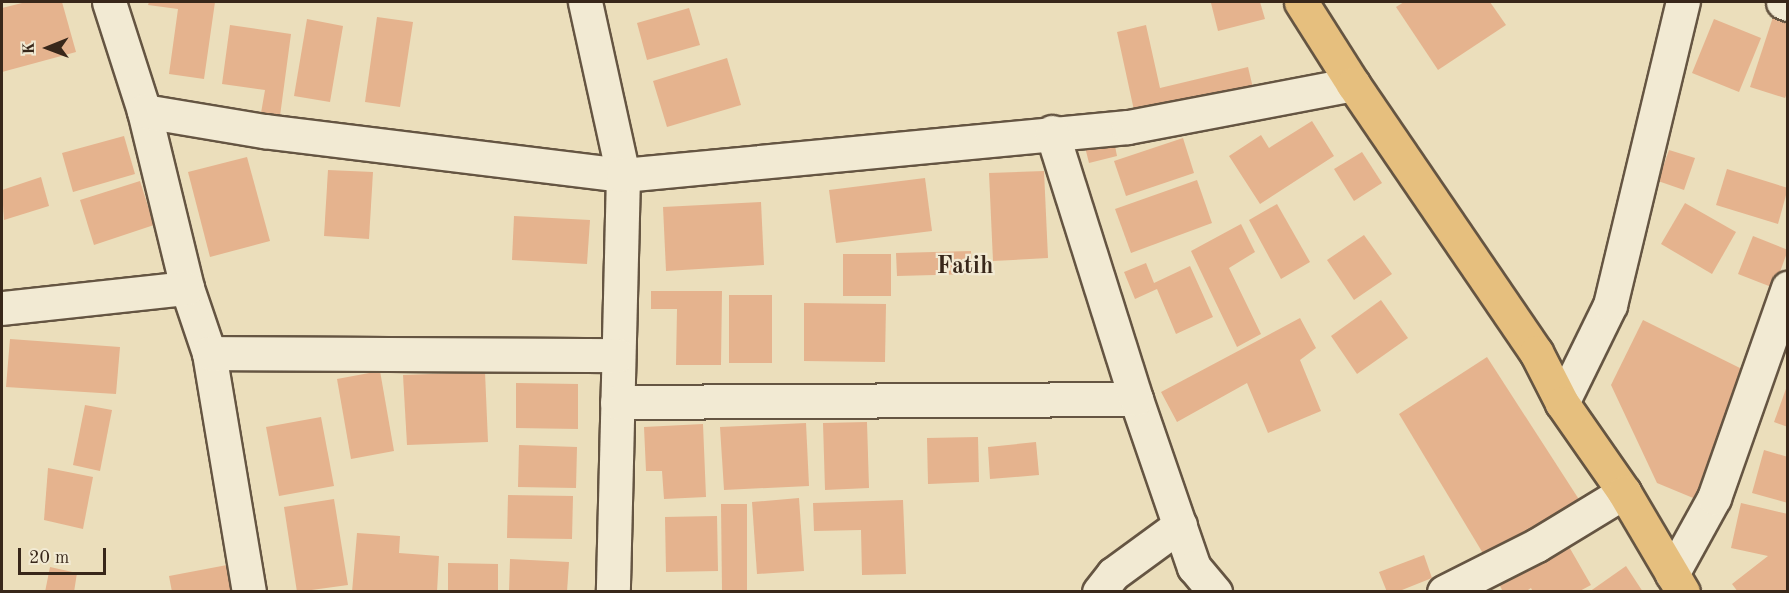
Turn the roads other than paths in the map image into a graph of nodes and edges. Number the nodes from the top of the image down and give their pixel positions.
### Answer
1 (109, 2) edge
2 (585, 2) edge
3 (1301, 2) edge
4 (1683, 2) edge
5 (1783, 2) edge
6 (1788, 4) edge
7 (1353, 84) junction
8 (144, 111) junction
9 (1052, 132) junction
10 (623, 175) junction
11 (187, 288) junction
12 (1788, 288) edge
13 (2, 308) edge
14 (209, 353) junction
15 (618, 355) junction
16 (1136, 399) junction
17 (617, 402) junction
18 (1562, 403) junction
19 (1624, 492) junction
20 (1180, 525) junction
21 (1678, 583) edge
22 (249, 591) edge
23 (613, 591) edge
24 (1099, 591) edge
25 (1215, 591) edge
26 (1444, 591) edge

1 - 8 street
2 - 10 street
3 - 7 main road
4 - 18 street
5 - 6 street
7 - 9 street
7 - 18 main road
8 - 10 street
8 - 11 street
9 - 10 street
9 - 16 street
10 - 15 street
11 - 13 street
11 - 14 street
12 - 21 street
14 - 15 street
14 - 22 street
15 - 17 street
16 - 17 street
16 - 20 street
17 - 23 street
18 - 19 main road
19 - 21 main road
19 - 26 street
20 - 24 street
20 - 25 street

